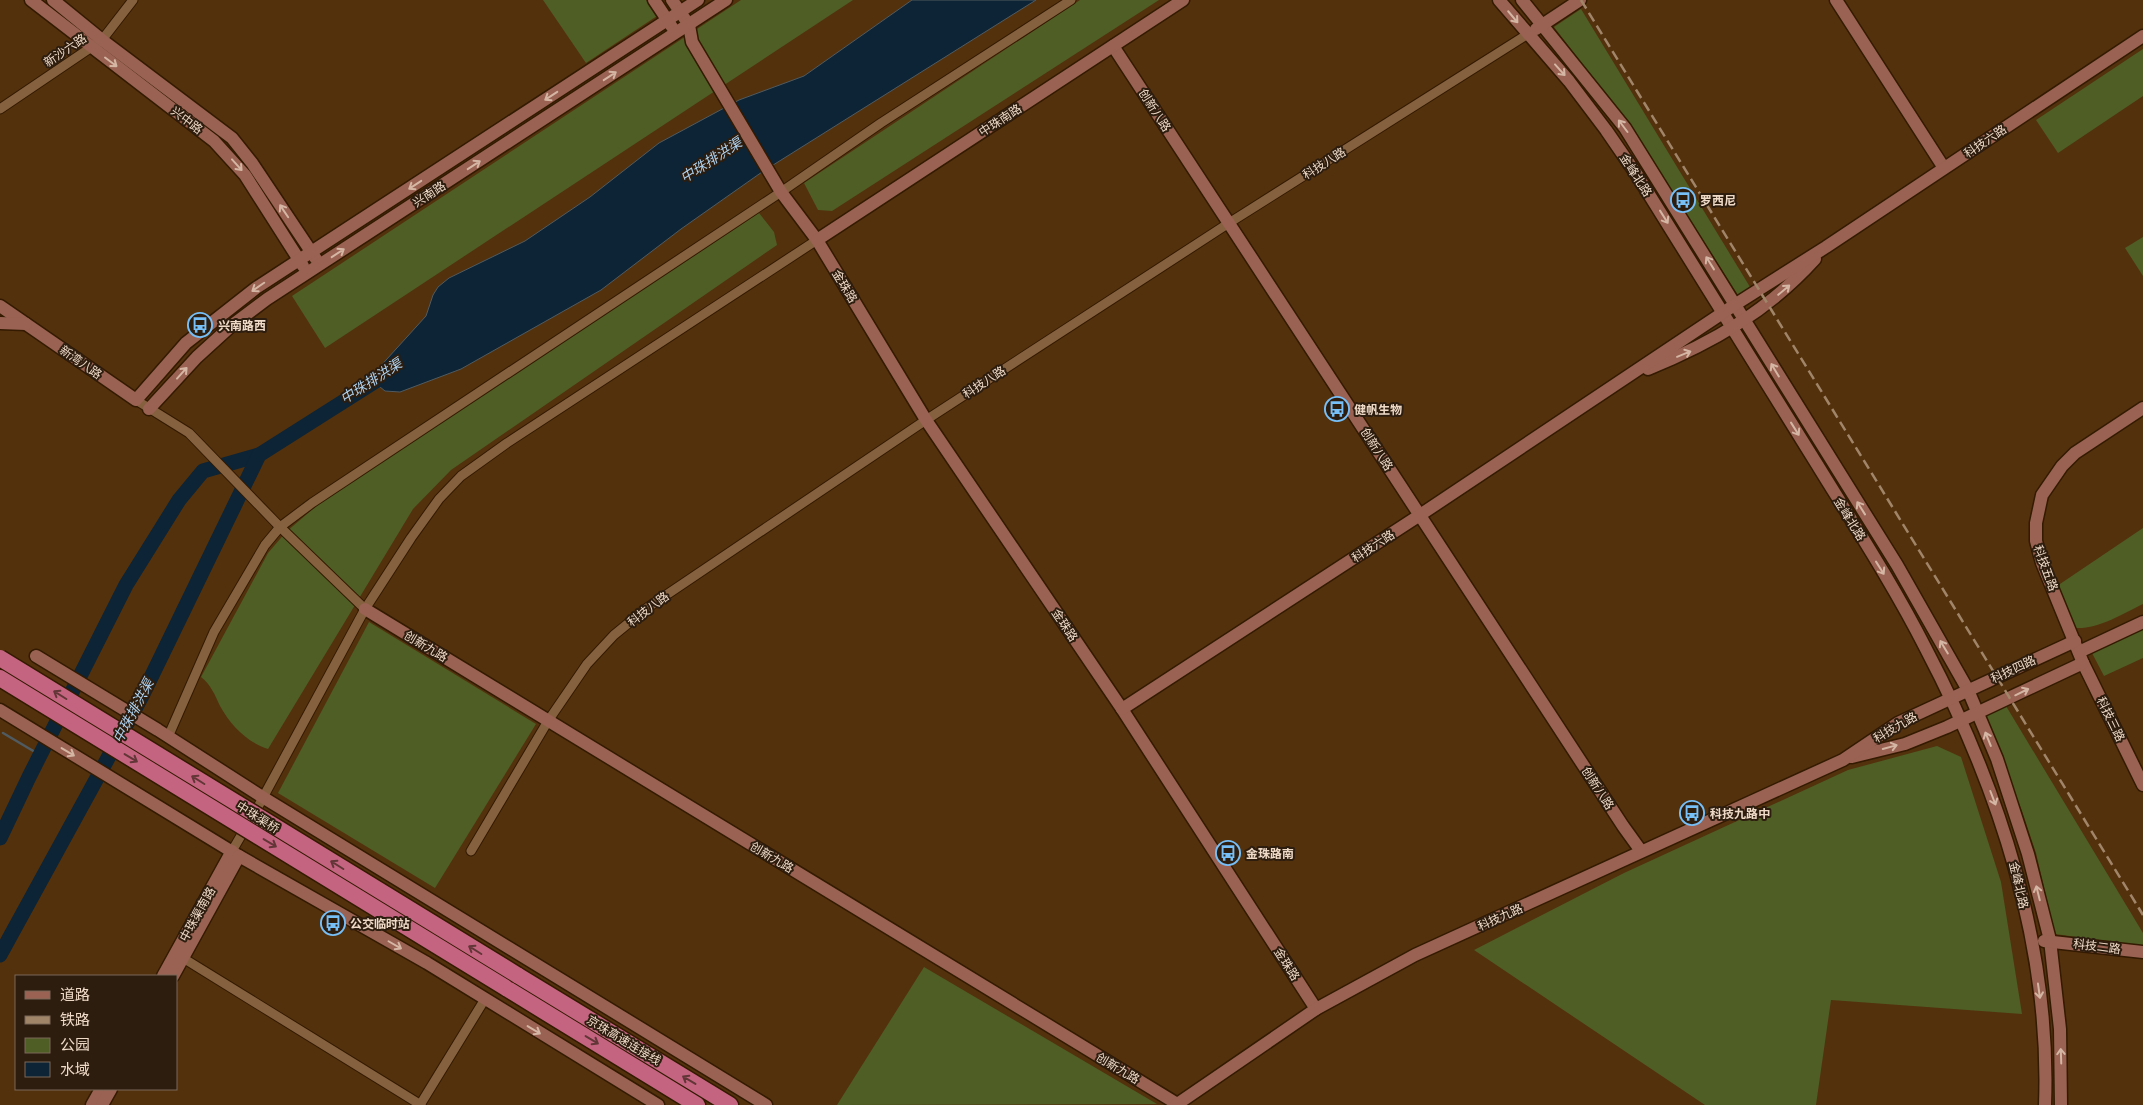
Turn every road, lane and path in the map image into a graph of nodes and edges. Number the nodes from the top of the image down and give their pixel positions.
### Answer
1 (31, 0) edge
2 (53, 0) edge
3 (132, 0) edge
4 (654, 0) edge
5 (672, 0) edge
6 (698, 0) edge
7 (726, 0) edge
8 (1071, 0) edge
9 (1183, 0) edge
10 (1499, 0) edge
11 (1522, 0) edge
12 (1580, 0) edge
13 (1836, 0) edge
14 (680, 12) junction
15 (668, 20) junction
16 (689, 24) junction
17 (1543, 24) junction
18 (676, 33) junction
19 (1528, 34) junction
20 (2143, 36) edge
21 (692, 42) junction
22 (97, 44) junction
23 (1113, 46) junction
24 (0, 109) edge
25 (1944, 168) junction
26 (781, 192) junction
27 (1230, 223) junction
28 (817, 240) junction
29 (1826, 247) junction
30 (311, 252) junction
31 (299, 260) junction
32 (320, 265) junction
33 (307, 273) junction
34 (1736, 304) junction
35 (0, 306) edge
36 (1723, 312) junction
37 (1745, 320) junction
38 (0, 323) edge
39 (26, 324) junction
40 (1733, 328) junction
41 (1623, 380) junction
42 (136, 400) junction
43 (2143, 408) edge
44 (149, 409) junction
45 (926, 420) junction
46 (1420, 516) junction
47 (280, 527) junction
48 (365, 609) junction
49 (2143, 622) edge
50 (2079, 652) junction
51 (36, 656) dead end
52 (0, 658) edge
53 (0, 678) edge
54 (1968, 690) junction
55 (1951, 698) junction
56 (1122, 709) junction
57 (0, 710) edge
58 (1978, 714) junction
59 (548, 721) junction
60 (1960, 721) junction
61 (163, 733) junction
62 (1843, 760) junction
63 (2143, 785) edge
64 (264, 798) junction
65 (471, 851) dead end
66 (1641, 851) junction
67 (236, 853) junction
68 (2050, 940) junction
69 (2032, 942) junction
70 (2143, 952) edge
71 (183, 958) junction
72 (164, 975) edge
73 (174, 975) edge
74 (517, 975) joint
75 (506, 988) joint
76 (485, 999) junction
77 (1316, 1009) junction
78 (100, 1090) edge
79 (110, 1090) edge
80 (692, 1103) edge
81 (92, 1105) edge
82 (102, 1105) edge
83 (420, 1105) edge
84 (658, 1105) edge
85 (730, 1105) edge
86 (766, 1105) edge
87 (1177, 1105) edge
88 (2045, 1105) edge
89 (2061, 1105) edge

1 - 22 street, 兴中路
2 - 22 street, 兴中路
3 - 22 street, 新沙六路
4 - 15 street
5 - 14 street
6 - 14 street, 兴南路
7 - 16 street, 兴南路
8 - 26 street
9 - 23 street, 中珠南路
10 -> 19 street, 金峰北路
11 - 17 street, 金峰北路
12 - 17 street, 科技八路
13 - 25 street
14 - 15 street, 兴南路
14 - 16 street
15 - 18 street
15 -> 30 street, 兴南路
16 - 18 street, 兴南路
16 - 21 street
17 - 19 street, 科技八路
34 -> 17 street, 金峰北路
18 - 21 street
32 -> 18 street, 兴南路
19 - 27 street, 科技八路
19 -> 36 street, 金峰北路
20 - 25 street, 科技六路
21 - 26 street, 金珠路
22 - 24 street, 新沙六路
30 -> 22 street, 兴中路
22 -> 31 street, 兴中路
23 - 27 street, 创新八路
23 - 28 street, 中珠南路
25 - 29 street, 科技六路
26 - 28 street, 金珠路
26 - 47 street
27 - 45 street, 科技八路
27 - 46 street, 创新八路
28 - 45 street, 金珠路
28 - 48 street
29 - 34 street, 科技六路
37 -> 29 street, 科技六路
30 - 31 street, 兴南路
30 - 32 street, 兴中路
31 - 33 street, 兴中路
31 -> 42 street, 兴南路
32 - 33 street, 兴南路
44 -> 33 street, 兴南路
34 - 36 street, 科技六路
34 - 37 street, 金峰北路
35 - 39 street, 新湾八路
36 - 40 street, 金峰北路
36 - 41 street, 科技六路
37 - 40 street, 科技六路
54 -> 37 street, 金峰北路
38 - 39 street
39 - 42 street, 新湾八路
41 -> 40 street, 科技六路
40 -> 55 street, 金峰北路
41 - 46 street, 科技六路
42 - 44 street
43 - 50 street, 科技五路
44 - 47 street
45 - 56 street, 金珠路
45 - 59 street, 科技八路
46 - 56 street, 科技六路
46 - 66 street, 创新八路
47 - 48 street
47 - 61 street
48 - 59 street, 创新九路
48 - 64 street
49 - 50 street, 科技四路
50 - 54 street, 科技四路
58 -> 50 street, 科技四路
50 - 63 street, 科技三路
51 - 61 street
74 -> 52 highway, 中珠渠桥, bridge
53 -> 75 highway, 中珠渠桥, bridge
54 - 55 street, 科技四路
54 - 58 street, 金峰北路
55 - 60 street, 金峰北路
55 - 62 street, 科技九路
56 - 77 street, 金珠路
57 -> 67 street
58 - 60 street, 科技四路
68 -> 58 street, 金峰北路
59 - 65 street, 科技八路
59 - 87 street, 创新九路
62 -> 60 street, 科技九路
60 -> 69 street, 金峰北路
61 - 64 street
62 - 66 street, 科技九路
64 - 67 street
64 - 86 street
66 - 77 street, 科技九路
67 - 71 street, 中珠渠南路
67 - 72 street, 中珠渠南路
67 -> 76 street
68 - 69 street, 科技二路
68 - 70 street, 科技二路
89 -> 68 street, 金峰北路
69 -> 88 street, 金峰北路
71 - 73 street, 中珠渠南路
71 - 83 street
85 -> 74 highway, 京珠高速连接线
75 -> 80 highway, 京珠高速连接线
76 - 83 street
76 -> 84 street
77 - 87 street, 科技九路
78 - 81 street
79 - 82 street

